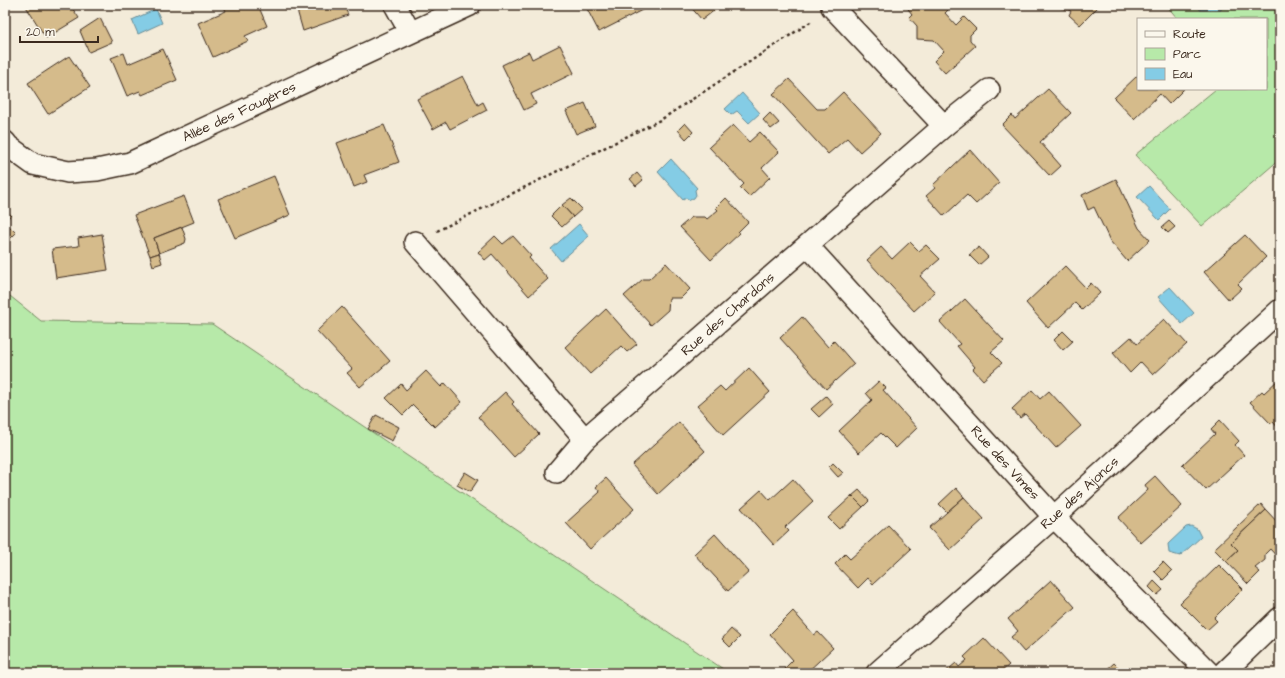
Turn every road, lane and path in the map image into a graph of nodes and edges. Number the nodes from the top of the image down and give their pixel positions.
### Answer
1 (396, 5) edge
2 (470, 5) edge
3 (832, 7) joint
4 (410, 32) junction
5 (990, 90) dead end
6 (944, 126) junction
7 (5, 142) edge
8 (415, 242) joint
9 (808, 246) junction
10 (1280, 310) edge
11 (585, 439) junction
12 (557, 472) dead end
13 (1054, 517) junction
14 (1280, 618) edge
15 (877, 673) edge
16 (1209, 673) edge
17 (1223, 673) edge

1 - 4 street
2 - 4 street, Allée des Fougères
3 - 6 street
3 - 8 path
4 - 7 street, Allée des Fougères
5 - 6 street, Rue des Chardons
6 - 9 street, Rue des Chardons
8 - 11 street
9 - 11 street, Rue des Chardons
9 - 13 street, Rue des Vimes
10 - 13 street, Rue des Ajoncs
11 - 12 street, Rue des Chardons
13 - 15 street, Rue des Ajoncs
13 - 16 street, Rue des Vimes
14 - 17 street

